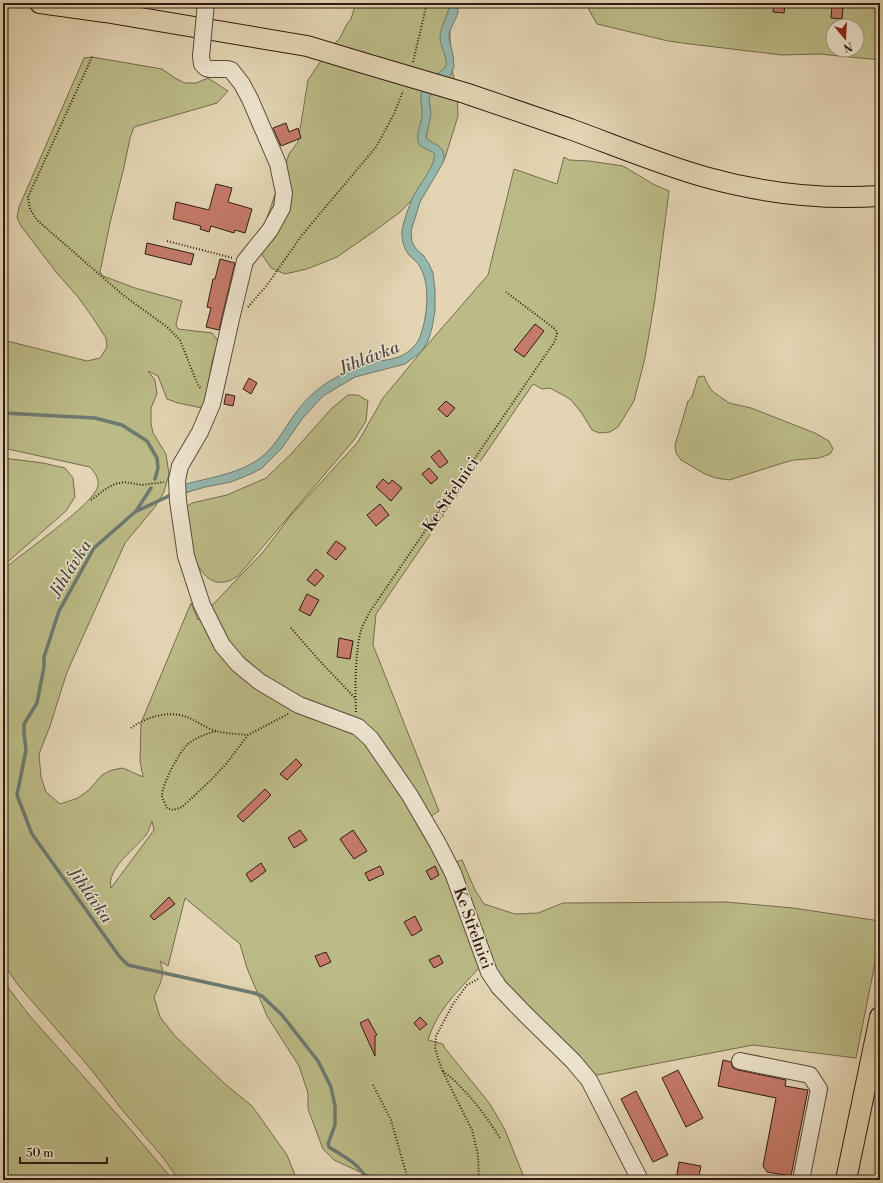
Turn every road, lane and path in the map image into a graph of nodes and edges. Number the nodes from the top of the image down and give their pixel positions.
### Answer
1 (40, 3) edge
2 (206, 3) edge
3 (427, 3) edge
4 (204, 29) junction
5 (92, 57) dead end
6 (412, 68) dead end
7 (404, 88) dead end
8 (880, 196) edge
9 (167, 241) dead end
10 (245, 261) junction
11 (506, 292) dead end
12 (231, 319) junction
13 (212, 404) junction
14 (177, 482) junction
15 (91, 500) dead end
16 (291, 628) dead end
17 (356, 698) junction
18 (299, 705) junction
19 (358, 727) junction
20 (131, 728) dead end
21 (216, 731) junction
22 (248, 735) junction
23 (489, 972) junction
24 (880, 1017) edge
25 (877, 1041) edge
26 (740, 1061) dead end
27 (442, 1070) junction
28 (373, 1085) dead end
29 (500, 1138) dead end
30 (408, 1180) edge
31 (479, 1180) edge
32 (640, 1180) edge
33 (801, 1180) edge
34 (846, 1180) edge

1 - 4 main road
2 - 4 lane, bridge
3 - 6 path
4 - 8 main road, bridge
4 - 10 lane, bridge
5 - 13 path
7 - 12 path
9 - 10 path
10 - 12 lane
11 - 17 path, Ke Střelnici
12 - 13 lane
13 - 14 lane
14 - 15 path
14 - 18 lane, Ke Střelnici
16 - 17 path
17 - 19 path, Ke Střelnici
18 - 19 lane, Ke Střelnici
18 - 22 path
19 - 23 lane, Ke Střelnici
20 - 21 path
21 - 22 path
21 - 22 path
23 - 27 path
23 - 32 lane, Ke Střelnici
24 - 25 main road
25 - 34 main road
26 - 33 lane
27 - 29 path
27 - 31 path
28 - 30 path

